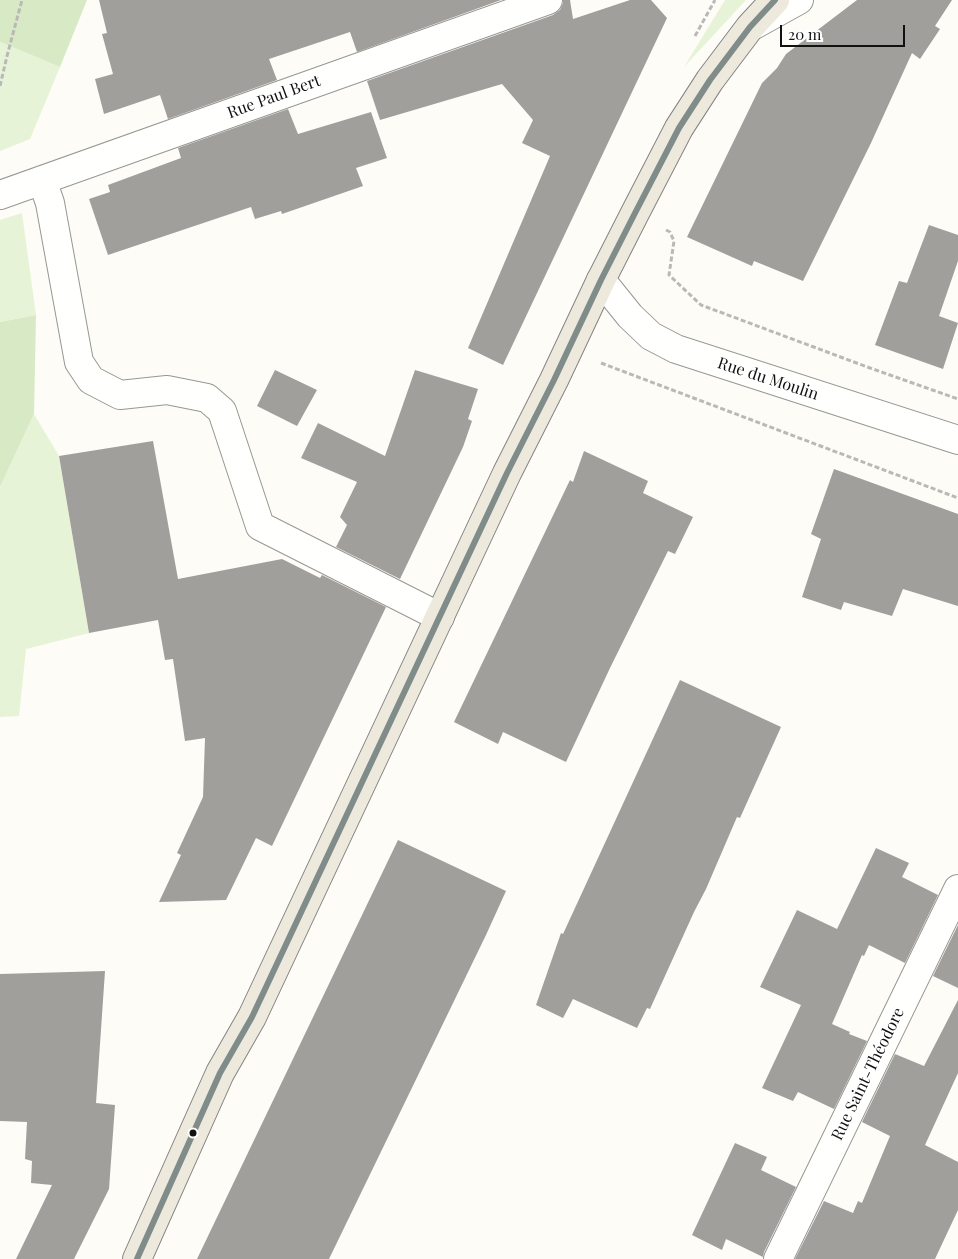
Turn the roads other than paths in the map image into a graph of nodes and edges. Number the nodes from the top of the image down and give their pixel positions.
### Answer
1 (548, 0) edge
2 (775, 0) edge
3 (799, 0) edge
4 (750, 27) junction
5 (42, 180) junction
6 (0, 195) edge
7 (601, 280) junction
8 (958, 440) edge
9 (440, 617) junction
10 (958, 889) edge
11 (137, 1259) edge
12 (778, 1259) edge

1 - 5 street, Rue Paul Bert
2 - 4 main road
3 - 4 street
4 - 7 main road
5 - 6 street, Rue Paul Bert
5 - 9 street
7 - 8 street, Rue du Moulin
7 - 9 main road
9 - 11 main road
10 - 12 street, Rue Saint-Théodore

